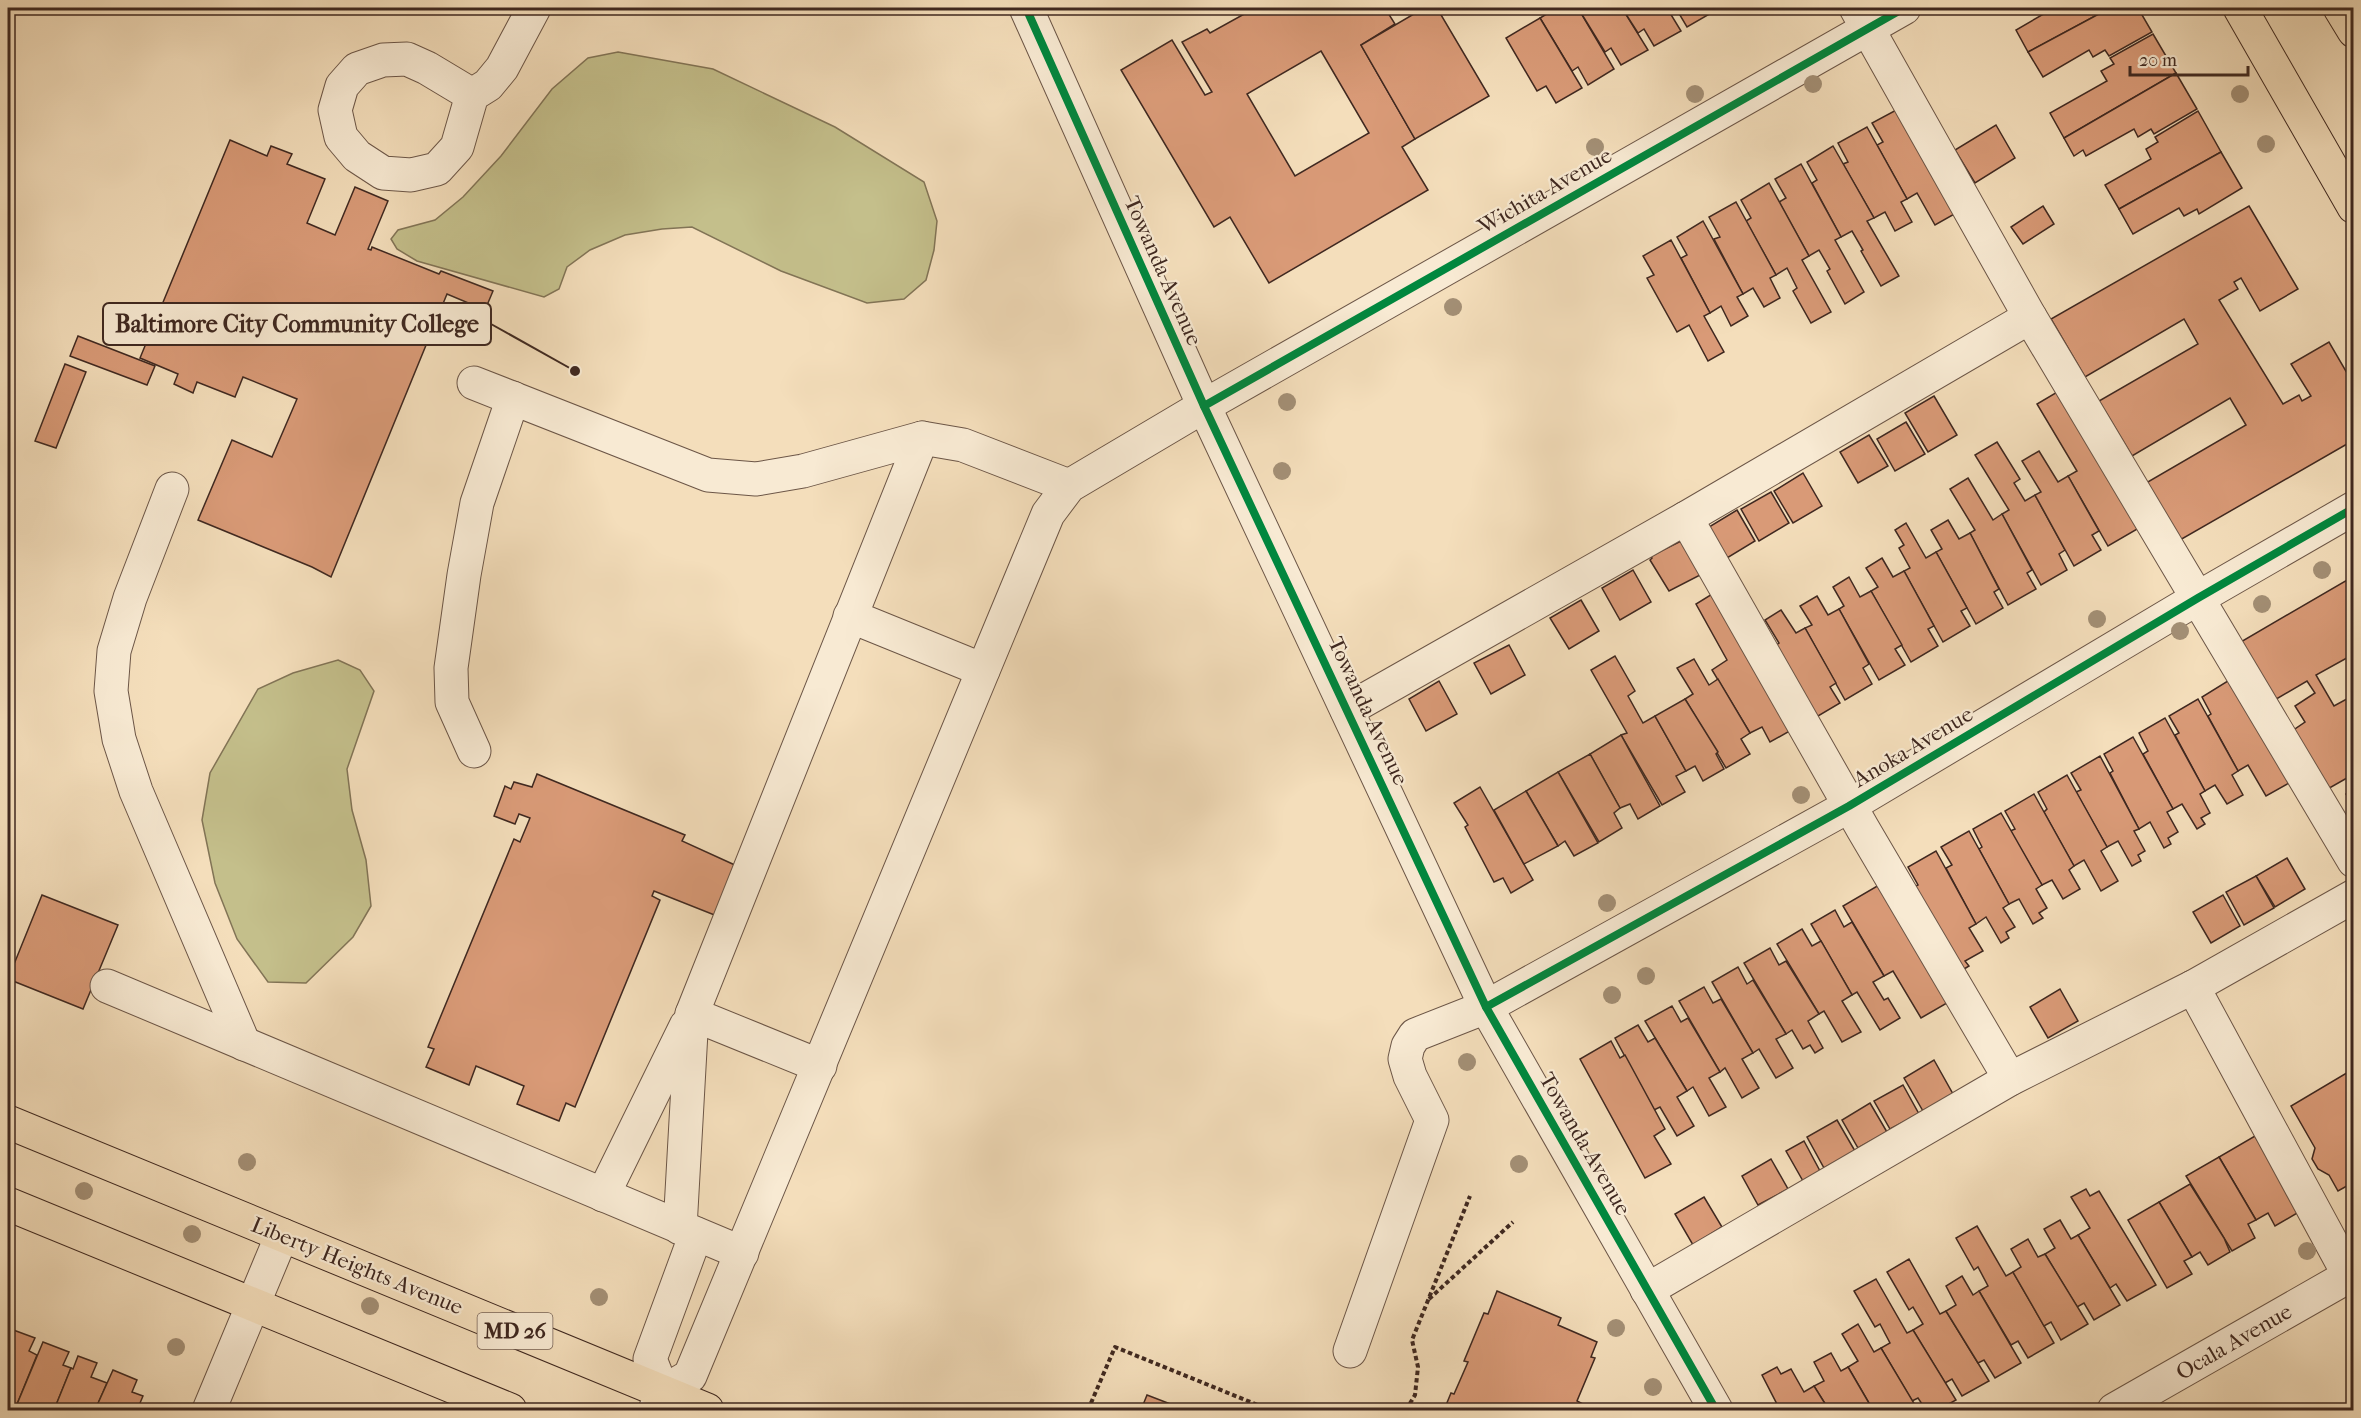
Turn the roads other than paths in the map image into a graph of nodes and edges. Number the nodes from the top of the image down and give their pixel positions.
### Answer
1 (534, 8) edge
2 (1026, 8) edge
3 (1904, 8) edge
4 (2240, 8) edge
5 (2340, 8) edge
6 (1862, 18) edge
7 (2354, 31) edge
8 (2288, 89) junction
9 (472, 95) dead end
10 (2354, 158) edge
11 (2354, 207) edge
12 (2030, 317) junction
13 (474, 383) dead end
14 (513, 398) junction
15 (1204, 406) junction
16 (922, 438) junction
17 (1069, 486) junction
18 (172, 489) dead end
19 (2354, 508) edge
20 (1686, 518) junction
21 (2198, 598) junction
22 (850, 616) junction
23 (982, 670) junction
24 (1347, 710) junction
25 (474, 750) dead end
26 (1850, 806) junction
27 (2354, 861) edge
28 (2354, 896) edge
29 (107, 986) dead end
30 (2193, 987) junction
31 (1485, 1006) junction
32 (692, 1014) junction
33 (244, 1044) junction
34 (820, 1066) junction
35 (2010, 1079) junction
36 (8, 1122) edge
37 (603, 1195) junction
38 (8, 1204) edge
39 (688, 1231) junction
40 (282, 1235) junction
41 (742, 1253) junction
42 (2351, 1274) edge
43 (1647, 1290) junction
44 (252, 1305) junction
45 (1350, 1351) dead end
46 (659, 1401) edge
47 (209, 1410) edge
48 (510, 1410) edge
49 (707, 1410) edge
50 (1716, 1410) edge
51 (2114, 1410) edge

1 - 9 street
2 - 15 street, Towanda Avenue
3 - 6 street, Wichita Avenue
4 - 8 main road
5 - 7 main road
6 - 12 street
6 - 15 street, Wichita Avenue
8 - 10 main road
8 - 11 main road
12 - 20 street
12 - 21 street
13 - 14 street
14 - 16 street
14 - 25 street
15 - 17 street, Wichita Avenue
15 - 24 street, Towanda Avenue
16 - 17 street
16 - 22 street
17 - 23 street
18 - 33 street
19 - 21 street, Anoka Avenue
20 - 24 street
20 - 26 street
21 - 26 street, Anoka Avenue
21 - 27 street
22 - 23 street
22 - 32 street
23 - 34 street
24 - 31 street, Towanda Avenue
26 - 31 street, Anoka Avenue
26 - 35 street
28 - 30 street
29 - 33 street
30 - 35 street
30 - 42 street
31 - 43 street, Towanda Avenue
31 - 45 street, Anoka Avenue
32 - 34 street
32 - 37 street
32 - 39 street
33 - 37 street
34 - 41 street
35 - 43 street
36 - 40 main road, Liberty Heights Avenue / MD 26
37 - 39 street
38 - 44 main road
39 - 41 street
39 - 46 street
40 - 44 street
40 - 46 main road, Liberty Heights Avenue / MD 26
41 - 46 street
42 - 51 street, Ocala Avenue
43 - 50 street, Towanda Avenue
44 - 47 street
44 - 48 main road
46 - 49 main road, Liberty Heights Avenue / MD 26

